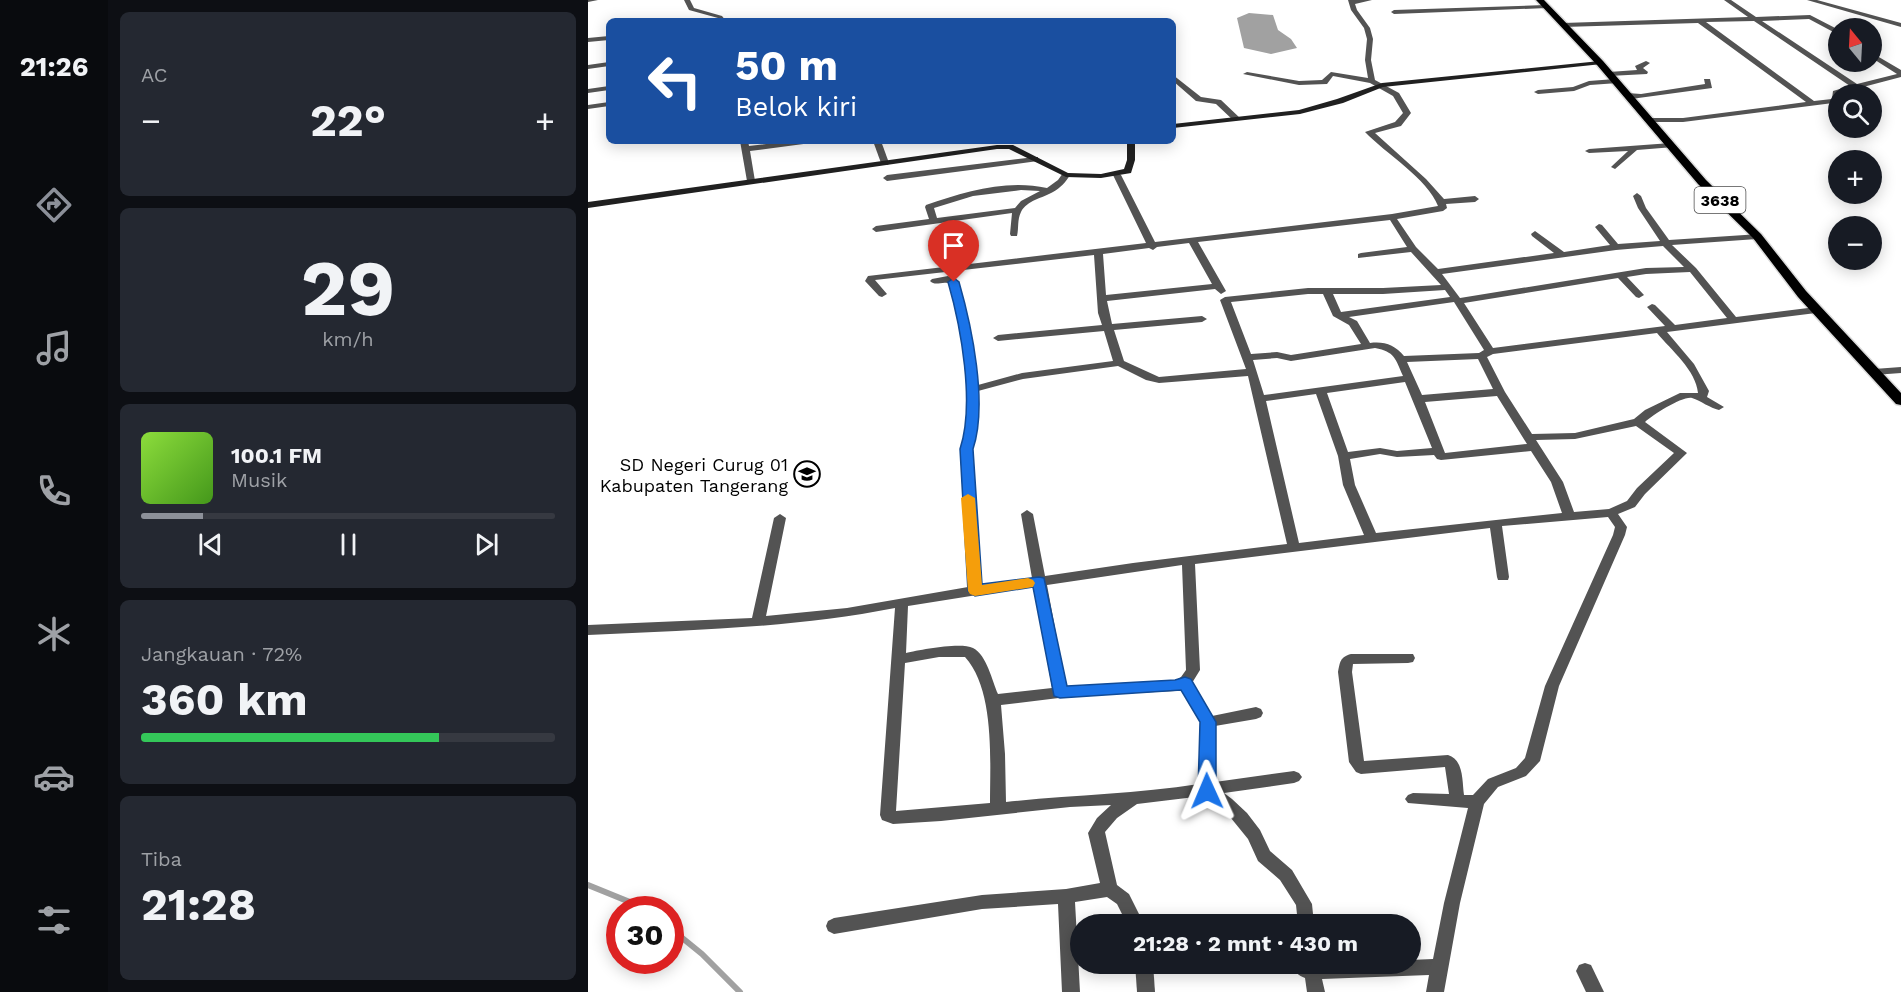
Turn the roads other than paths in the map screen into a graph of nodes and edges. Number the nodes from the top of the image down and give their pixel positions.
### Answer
1 (588, 0) edge
2 (595, 0) edge
3 (687, 0) edge
4 (1369, 0) edge
5 (1727, 0) edge
6 (1810, 0) edge
7 (1351, 1) edge
8 (1543, 4) edge
9 (1839, 9) junction
10 (1394, 12) dead end
11 (1810, 17) junction
12 (721, 18) edge
13 (1758, 20) junction
14 (1701, 22) junction
15 (1563, 25) junction
16 (1901, 25) edge
17 (1828, 27) edge
18 (606, 38) edge
19 (588, 40) edge
20 (1882, 62) edge
21 (1600, 63) junction
22 (1646, 63) dead end
23 (606, 64) edge
24 (588, 67) edge
25 (1901, 74) edge
26 (1247, 75) dead end
27 (1612, 78) junction
28 (1176, 80) edge
29 (1372, 81) junction
30 (1707, 81) dead end
31 (1852, 84) edge
32 (1863, 84) edge
33 (1382, 85) junction
34 (606, 88) edge
35 (588, 90) edge
36 (1538, 92) dead end
37 (1627, 96) junction
38 (1828, 102) edge
39 (1812, 103) junction
40 (606, 104) edge
41 (588, 107) edge
42 (1237, 119) junction
43 (1648, 120) junction
44 (1176, 126) edge
45 (762, 144) edge
46 (878, 144) edge
47 (1131, 144) edge
48 (1671, 144) junction
49 (745, 145) edge
50 (1634, 149) junction
51 (1589, 151) dead end
52 (1035, 159) junction
53 (885, 163) junction
54 (1615, 167) dead end
55 (1066, 175) junction
56 (1116, 175) junction
57 (887, 178) dead end
58 (751, 181) junction
59 (1050, 191) junction
60 (1637, 196) dead end
61 (1475, 199) dead end
62 (1442, 202) junction
63 (588, 205) edge
64 (1017, 210) junction
65 (1392, 217) junction
66 (934, 221) junction
67 (1599, 227) dead end
68 (876, 229) dead end
69 (1014, 234) dead end
70 (1535, 234) dead end
71 (1757, 236) junction
72 (1192, 240) junction
73 (1666, 241) junction
74 (1153, 247) junction
75 (1616, 247) junction
76 (1413, 249) junction
77 (1098, 253) junction
78 (1561, 254) junction
79 (1361, 256) dead end
80 (1692, 269) junction
81 (1436, 272) junction
82 (1621, 276) junction
83 (935, 281) dead end
84 (1219, 286) junction
85 (1447, 287) junction
86 (1327, 292) junction
87 (882, 294) dead end
88 (1639, 295) dead end
89 (1103, 298) junction
90 (1225, 300) junction
91 (1457, 300) junction
92 (1652, 307) dead end
93 (1816, 310) junction
94 (1338, 315) junction
95 (1202, 319) dead end
96 (1734, 321) junction
97 (1108, 327) junction
98 (1673, 328) junction
99 (1660, 330) junction
100 (998, 338) dead end
101 (1367, 346) junction
102 (1485, 353) junction
103 (1246, 358) junction
104 (1401, 359) junction
105 (1119, 363) junction
106 (1901, 370) edge
107 (1252, 372) junction
108 (1874, 372) junction
109 (1409, 378) junction
110 (1320, 389) junction
111 (972, 390) junction
112 (1500, 392) junction
113 (1259, 399) junction
114 (1418, 399) junction
115 (1701, 399) junction
116 (1901, 401) edge
117 (1719, 407) dead end
118 (1638, 422) junction
119 (1531, 442) junction
120 (1437, 451) junction
121 (1344, 456) junction
122 (1611, 513) junction
123 (1027, 514) dead end
124 (1569, 516) junction
125 (780, 518) dead end
126 (1495, 523) junction
127 (1371, 537) junction
128 (1294, 546) junction
129 (1188, 561) junction
130 (1503, 577) dead end
131 (1039, 582) junction
132 (975, 591) junction
133 (902, 602) junction
134 (758, 622) junction
135 (588, 630) edge
136 (1408, 658) dead end
137 (897, 659) junction
138 (1185, 683) junction
139 (1060, 692) junction
140 (993, 700) junction
141 (1256, 713) dead end
142 (1208, 722) junction
143 (1294, 777) dead end
144 (1207, 791) junction
145 (1134, 798) junction
146 (1413, 799) dead end
147 (1457, 800) junction
148 (1477, 802) junction
149 (998, 809) junction
150 (1110, 890) junction
151 (1066, 896) junction
152 (1131, 914) edge
153 (1305, 914) edge
154 (834, 926) dead end
155 (1421, 967) edge
156 (1439, 967) junction
157 (1585, 971) dead end
158 (1145, 974) edge
159 (1310, 974) edge
160 (1071, 992) edge
161 (1146, 992) edge
162 (1316, 992) edge
163 (1435, 992) edge
164 (1595, 992) edge

1 - 2 street
3 - 12 street
4 - 7 street
5 - 13 street
6 - 9 street
7 - 29 street
8 - 10 street
8 - 15 main road, 3638
9 - 11 street
9 - 16 street
11 - 13 street
11 - 17 street
13 - 14 street
13 - 31 street
14 - 15 street
14 - 39 street
15 - 21 main road, 3638
18 - 19 street
20 - 25 street
21 - 27 main road, 3638
21 - 33 street
22 - 27 street
23 - 24 street
25 - 32 street
26 - 29 street
27 - 36 street
27 - 37 main road, 3638
28 - 42 street
29 - 33 street
30 - 37 street
33 - 42 street
33 - 62 street
34 - 35 street
37 - 43 main road, 3638
38 - 39 street
39 - 43 street
40 - 41 street
42 - 44 street
43 - 48 main road, 3638
45 - 49 street
46 - 53 street
47 - 56 street
48 - 50 street
48 - 71 main road, 3638
49 - 58 street
50 - 51 street
50 - 54 street
52 - 53 street
52 - 55 street
52 - 57 street
53 - 58 street
55 - 56 street
55 - 59 street
56 - 74 street
58 - 63 street
59 - 64 street
59 - 66 street
60 - 73 street
61 - 62 street
62 - 65 street
64 - 66 street
64 - 69 street
65 - 72 street
65 - 76 street
66 - 68 street
67 - 75 street
70 - 78 street
71 - 73 street
71 - 93 main road, 3638
72 - 74 street
72 - 84 street
73 - 75 street
73 - 80 street
74 - 77 street
75 - 78 street
76 - 79 street
76 - 81 street
77 - 87 street
77 - 89 street
78 - 81 street
80 - 82 street
80 - 96 street
81 - 85 street
82 - 88 street
82 - 91 street
83 - 111 street
84 - 89 street
84 - 90 street
85 - 86 street
85 - 91 street
86 - 90 street
86 - 94 street
89 - 97 street
90 - 103 street
91 - 94 street
91 - 102 street
92 - 98 street
93 - 96 street
93 - 108 main road, 3638
94 - 101 street
95 - 97 street
96 - 98 street
97 - 100 street
97 - 105 street
98 - 99 street
99 - 102 street
99 - 115 street
101 - 103 street
101 - 104 street
102 - 104 street
102 - 112 street
103 - 107 street
104 - 109 street
105 - 107 street
105 - 111 street
106 - 108 street
107 - 113 street
108 - 116 main road, 3638
109 - 110 street
109 - 114 street
110 - 113 street
110 - 121 street
111 - 132 street
112 - 114 street
112 - 119 street
113 - 128 street
114 - 120 street
115 - 117 street
115 - 118 street
118 - 119 street
118 - 122 street
119 - 120 street
119 - 124 street
120 - 121 street
121 - 127 street
122 - 124 street
122 - 148 street
123 - 131 street
124 - 126 street
125 - 134 street
126 - 127 street
126 - 130 street
127 - 128 street
128 - 129 street
129 - 131 street
129 - 138 street
131 - 132 street
131 - 139 street
132 - 133 street
133 - 134 street
133 - 137 street
134 - 135 street
136 - 147 street
137 - 140 street
137 - 149 street
138 - 139 street
138 - 142 street
139 - 140 street
140 - 149 street
141 - 142 street
142 - 144 street
143 - 144 street
144 - 145 street
144 - 153 street
145 - 149 street
145 - 150 street
146 - 147 street
147 - 148 street
148 - 156 street
150 - 151 street
150 - 152 street
151 - 154 street
151 - 160 street
155 - 156 street
156 - 163 street
157 - 164 street
158 - 161 street
159 - 162 street

